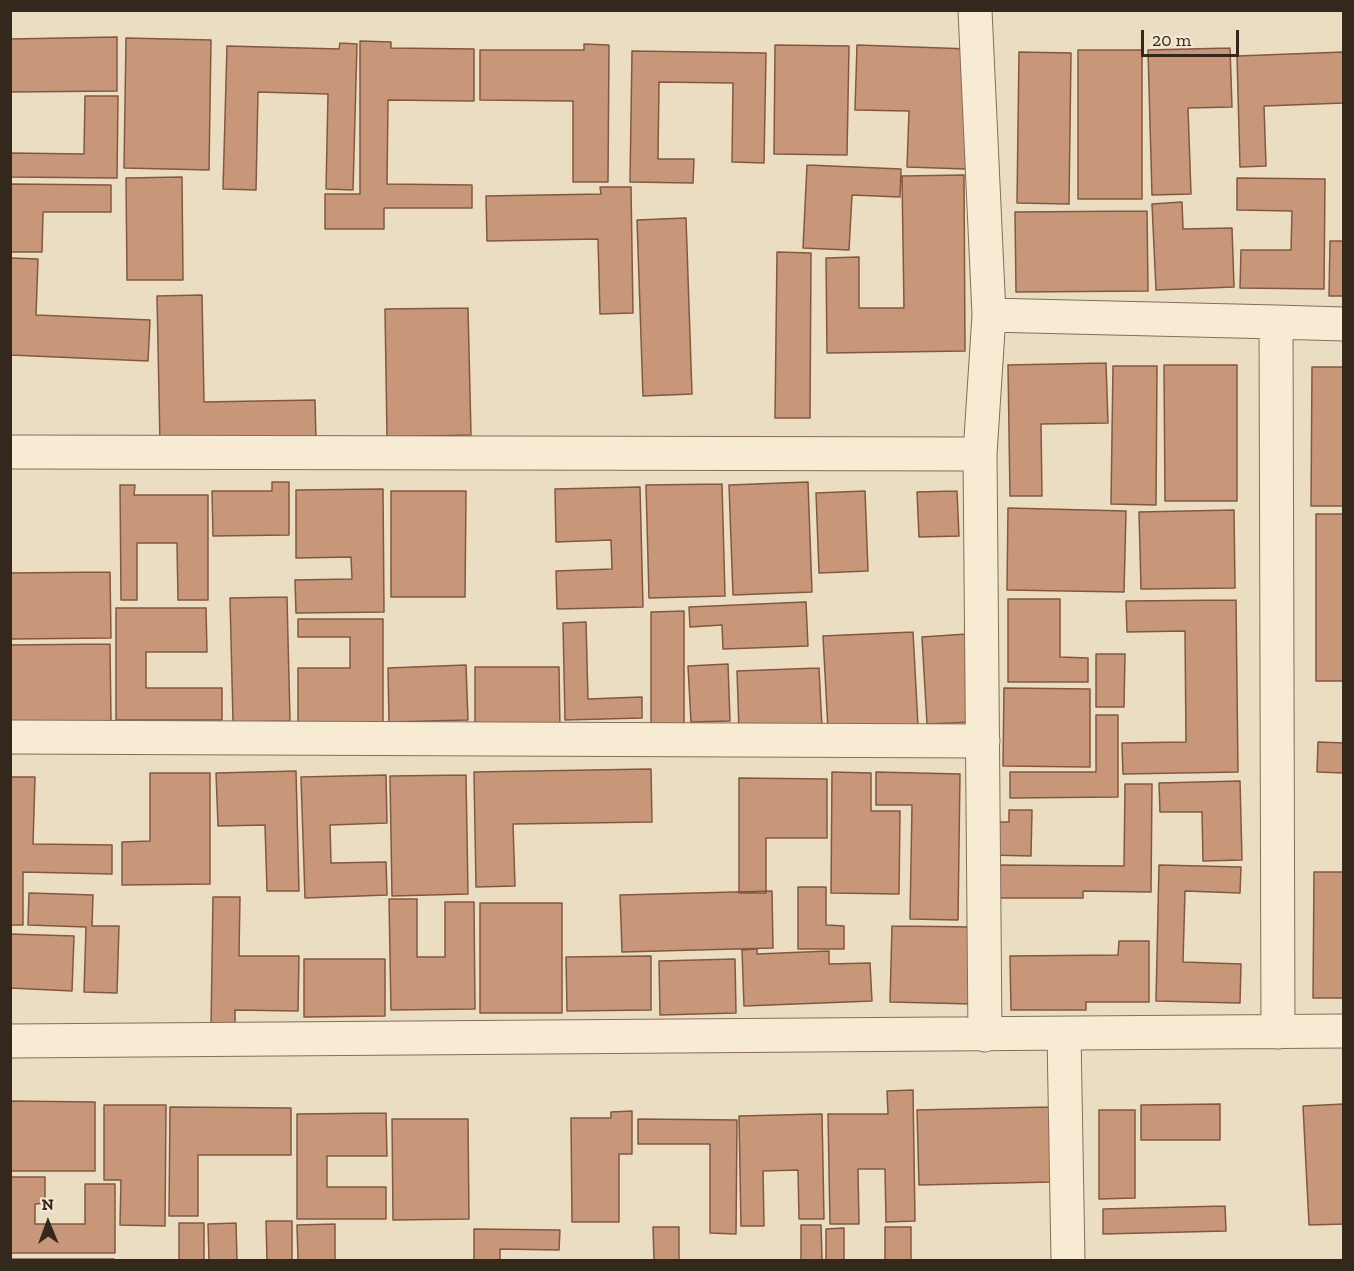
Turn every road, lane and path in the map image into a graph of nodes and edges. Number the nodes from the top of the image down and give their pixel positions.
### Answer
1 (975, 10) edge
2 (989, 315) junction
3 (1276, 322) junction
4 (1344, 324) edge
5 (10, 452) edge
6 (980, 454) junction
7 (10, 737) edge
8 (983, 741) junction
9 (1344, 1031) edge
10 (1278, 1032) junction
11 (1064, 1034) junction
12 (985, 1035) junction
13 (10, 1041) edge
14 (1068, 1260) edge

1 - 2 lane
2 - 3 lane
2 - 6 lane
3 - 4 lane
3 - 10 lane
5 - 6 lane
6 - 8 lane
7 - 8 lane
8 - 12 lane
9 - 10 lane
10 - 11 lane
11 - 12 lane
11 - 14 lane
12 - 13 lane

